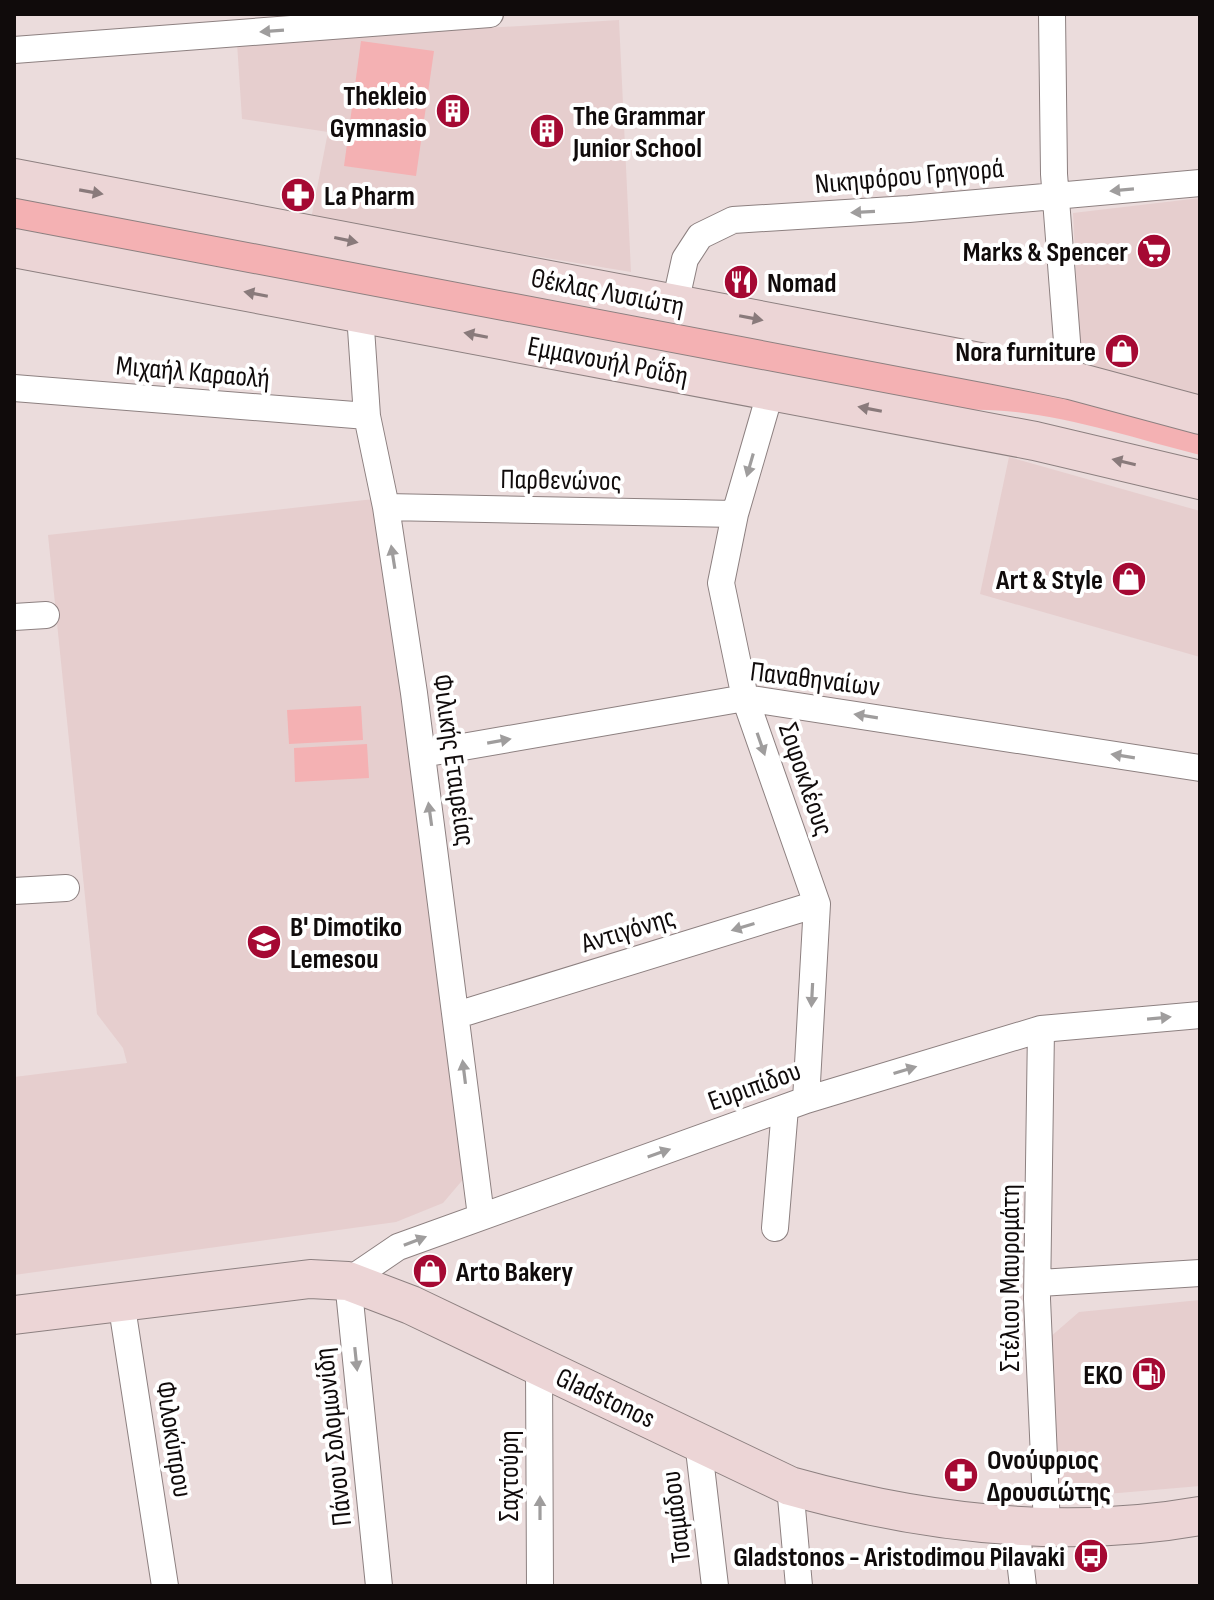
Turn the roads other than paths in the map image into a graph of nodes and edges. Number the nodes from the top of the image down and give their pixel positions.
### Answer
1 (490, 14) edge
2 (1052, 14) edge
3 (14, 50) edge
4 (14, 178) edge
5 (1200, 183) edge
6 (1056, 195) junction
7 (14, 248) edge
8 (675, 304) junction
9 (360, 314) junction
10 (1070, 380) junction
11 (14, 388) edge
12 (771, 390) junction
13 (1200, 415) edge
14 (367, 416) junction
15 (1200, 480) edge
16 (386, 507) junction
17 (735, 514) junction
18 (46, 615) dead end
19 (14, 617) edge
20 (745, 698) junction
21 (422, 754) junction
22 (1200, 768) edge
23 (66, 888) dead end
24 (14, 891) edge
25 (817, 904) junction
26 (457, 1015) junction
27 (1200, 1015) edge
28 (1041, 1029) junction
29 (796, 1104) junction
30 (481, 1216) junction
31 (775, 1228) dead end
32 (1200, 1273) edge
33 (348, 1281) junction
34 (1040, 1283) junction
35 (121, 1301) junction
36 (14, 1315) edge
37 (539, 1366) junction
38 (698, 1441) junction
39 (790, 1486) junction
40 (1200, 1516) edge
41 (1032, 1526) junction
42 (165, 1586) edge
43 (379, 1586) edge
44 (540, 1586) edge
45 (715, 1586) edge
46 (799, 1586) edge
47 (1023, 1586) edge

1 -> 3 street
2 - 6 street
4 -> 8 street, Θέκλας Λυσιώτη
5 -> 6 street, Νικηφόρου Γρηγορά
6 -> 8 street, Νικηφόρου Γρηγορά
6 - 10 street
9 -> 7 street, Εμμανουήλ Ροΐδη
8 -> 10 street, Θέκλας Λυσιώτη
12 -> 9 street, Εμμανουήλ Ροΐδη
9 - 14 street, Φιλικής Εταιρείας
10 - 13 street, Θέκλας Λυσιώτη
11 - 14 street, Μιχαήλ Καραολή
15 -> 12 street, Εμμανουήλ Ροΐδη
12 -> 17 street, Σοφοκλέους
14 - 16 street, Φιλικής Εταιρείας
16 - 17 street, Παρθενώνος
21 -> 16 street, Φιλικής Εταιρείας
17 - 20 street, Σοφοκλέους
18 - 19 street
21 -> 20 street, Παναθηναίων
22 -> 20 street, Παναθηναίων
20 -> 25 street, Σοφοκλέους
26 -> 21 street, Φιλικής Εταιρείας
23 - 24 street
25 -> 26 street, Αντιγόνης
25 -> 29 street, Σοφοκλέους
30 -> 26 street, Φιλικής Εταιρείας
28 -> 27 street, Ευριπίδου
29 -> 28 street, Ευριπίδου
28 - 34 street, Στέλιου Μαυρομάτη
30 -> 29 street, Ευριπίδου
29 - 31 street, Σοφοκλέους
33 -> 30 street, Ευριπίδου
32 - 34 street
33 - 35 street, Gladstonos
33 - 37 street, Gladstonos
33 -> 43 street, Πάνου Σολομωνίδη
34 - 41 street, Στέλιου Μαυρομάτη
35 - 36 street, Gladstonos
35 - 42 street, Φιλοκύπρου
37 - 38 street, Gladstonos
44 -> 37 street, Σαχτούρη
38 - 39 street, Gladstonos
38 - 45 street, Τσαμάδου
39 - 41 street, Gladstonos
39 - 46 street
40 - 41 street, Gladstonos
41 - 47 street, Στέλιου Μαυρομάτη

